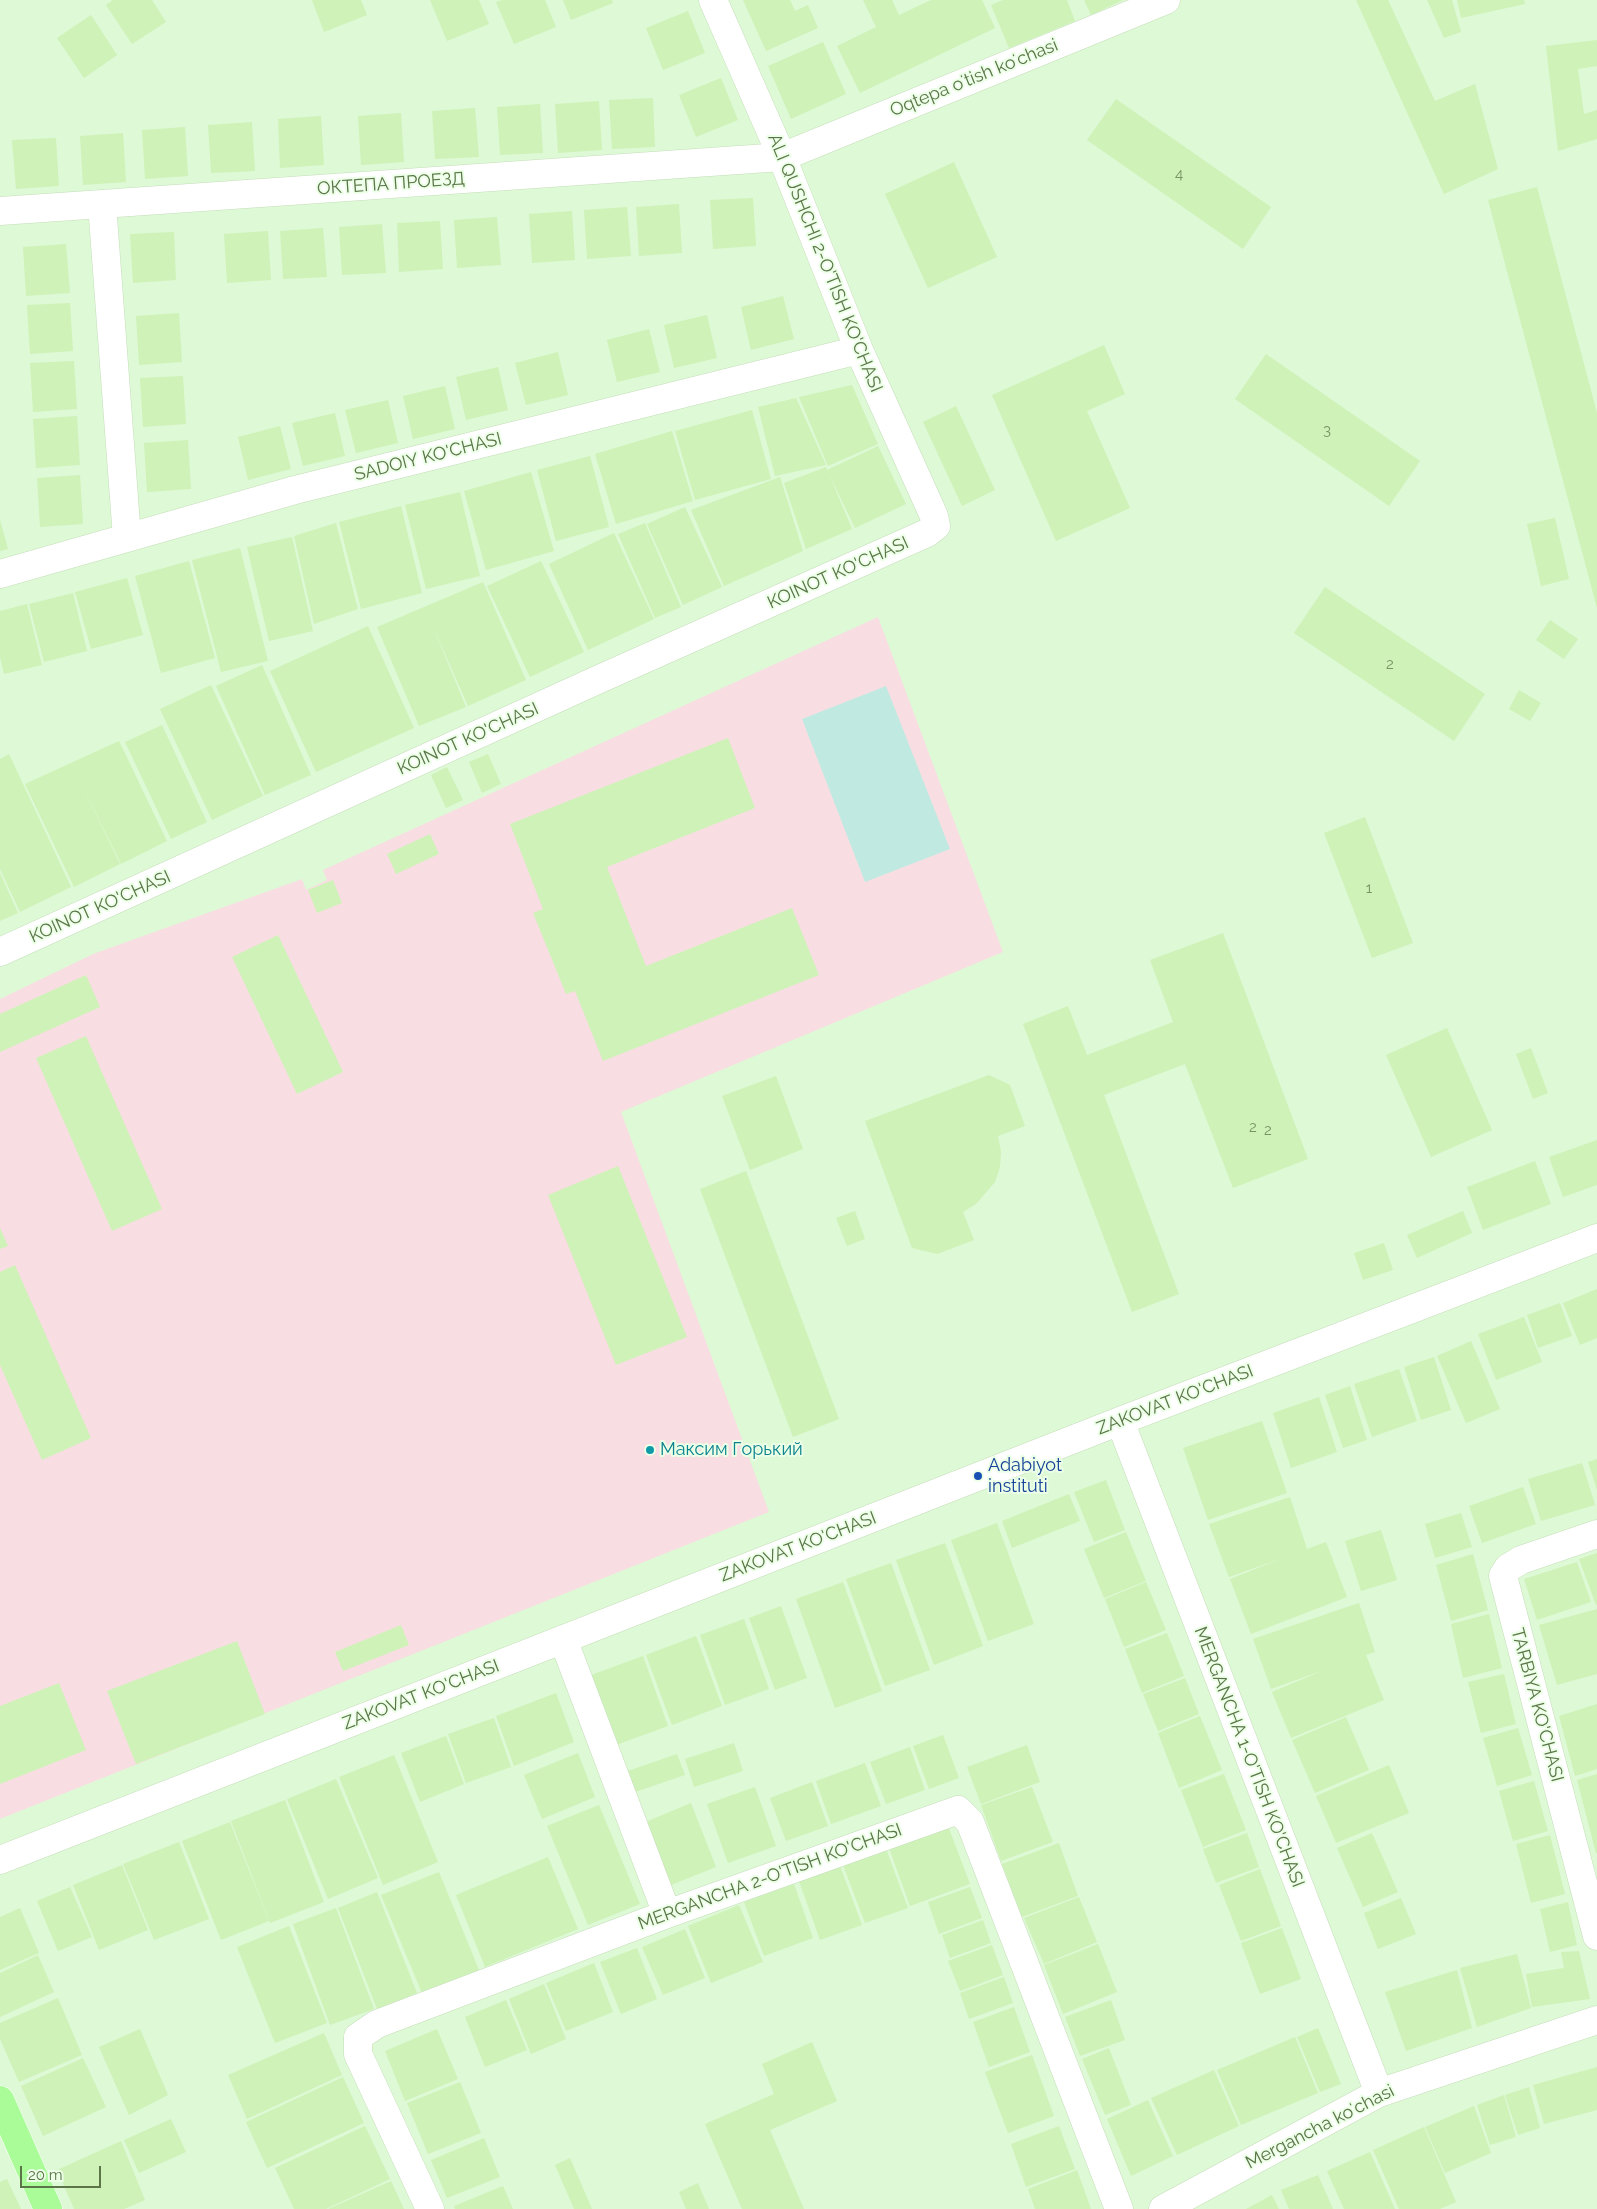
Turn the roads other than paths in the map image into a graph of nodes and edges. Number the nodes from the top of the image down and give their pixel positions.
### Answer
1 (713, 0) edge
2 (1166, 0) edge
3 (782, 157) junction
4 (102, 204) junction
5 (0, 211) edge
6 (859, 350) junction
7 (936, 526) joint
8 (127, 538) junction
9 (0, 574) edge
10 (0, 952) edge
11 (1597, 1238) edge
12 (1120, 1421) junction
13 (1597, 1534) edge
14 (563, 1639) junction
15 (0, 1860) edge
16 (667, 1914) junction
17 (1597, 1936) edge
18 (1597, 2020) edge
19 (1379, 2093) junction
20 (0, 2100) edge
21 (48, 2209) edge
22 (430, 2209) edge
23 (1119, 2209) edge
24 (1164, 2209) edge

1 - 3 street, ALI QUSHCHI 2-O'TISH KO'CHASI
2 - 3 street, Oqtepa oʻtish koʻchasi
3 - 4 street, ОКТЕПА ПРОЕЗД
3 - 6 street, ALI QUSHCHI 2-O'TISH KO'CHASI
4 - 5 street, ОКТЕПА ПРОЕЗД
4 - 8 street
6 - 7 street, ALI QUSHCHI 2-O'TISH KO'CHASI
6 - 8 street, SADOIY KO'CHASI
7 - 10 street, KOINOT KO'CHASI
8 - 9 street, SADOIY KO'CHASI
11 - 12 street, ZAKOVAT KO'CHASI
12 - 14 street, ZAKOVAT KO'CHASI
12 - 19 street, MERGANCHA 1-O'TISH KO'CHASI
13 - 17 street, TARBIYA KO'CHASI
14 - 15 street, ZAKOVAT KO'CHASI
14 - 16 street
16 - 22 street, MERGANCHA 2-O'TISH KO'CHASI
16 - 23 street, MERGANCHA 2-O'TISH KO'CHASI
18 - 19 street, Mergancha koʻchasi
19 - 24 street, Mergancha koʻchasi
20 - 21 main road

